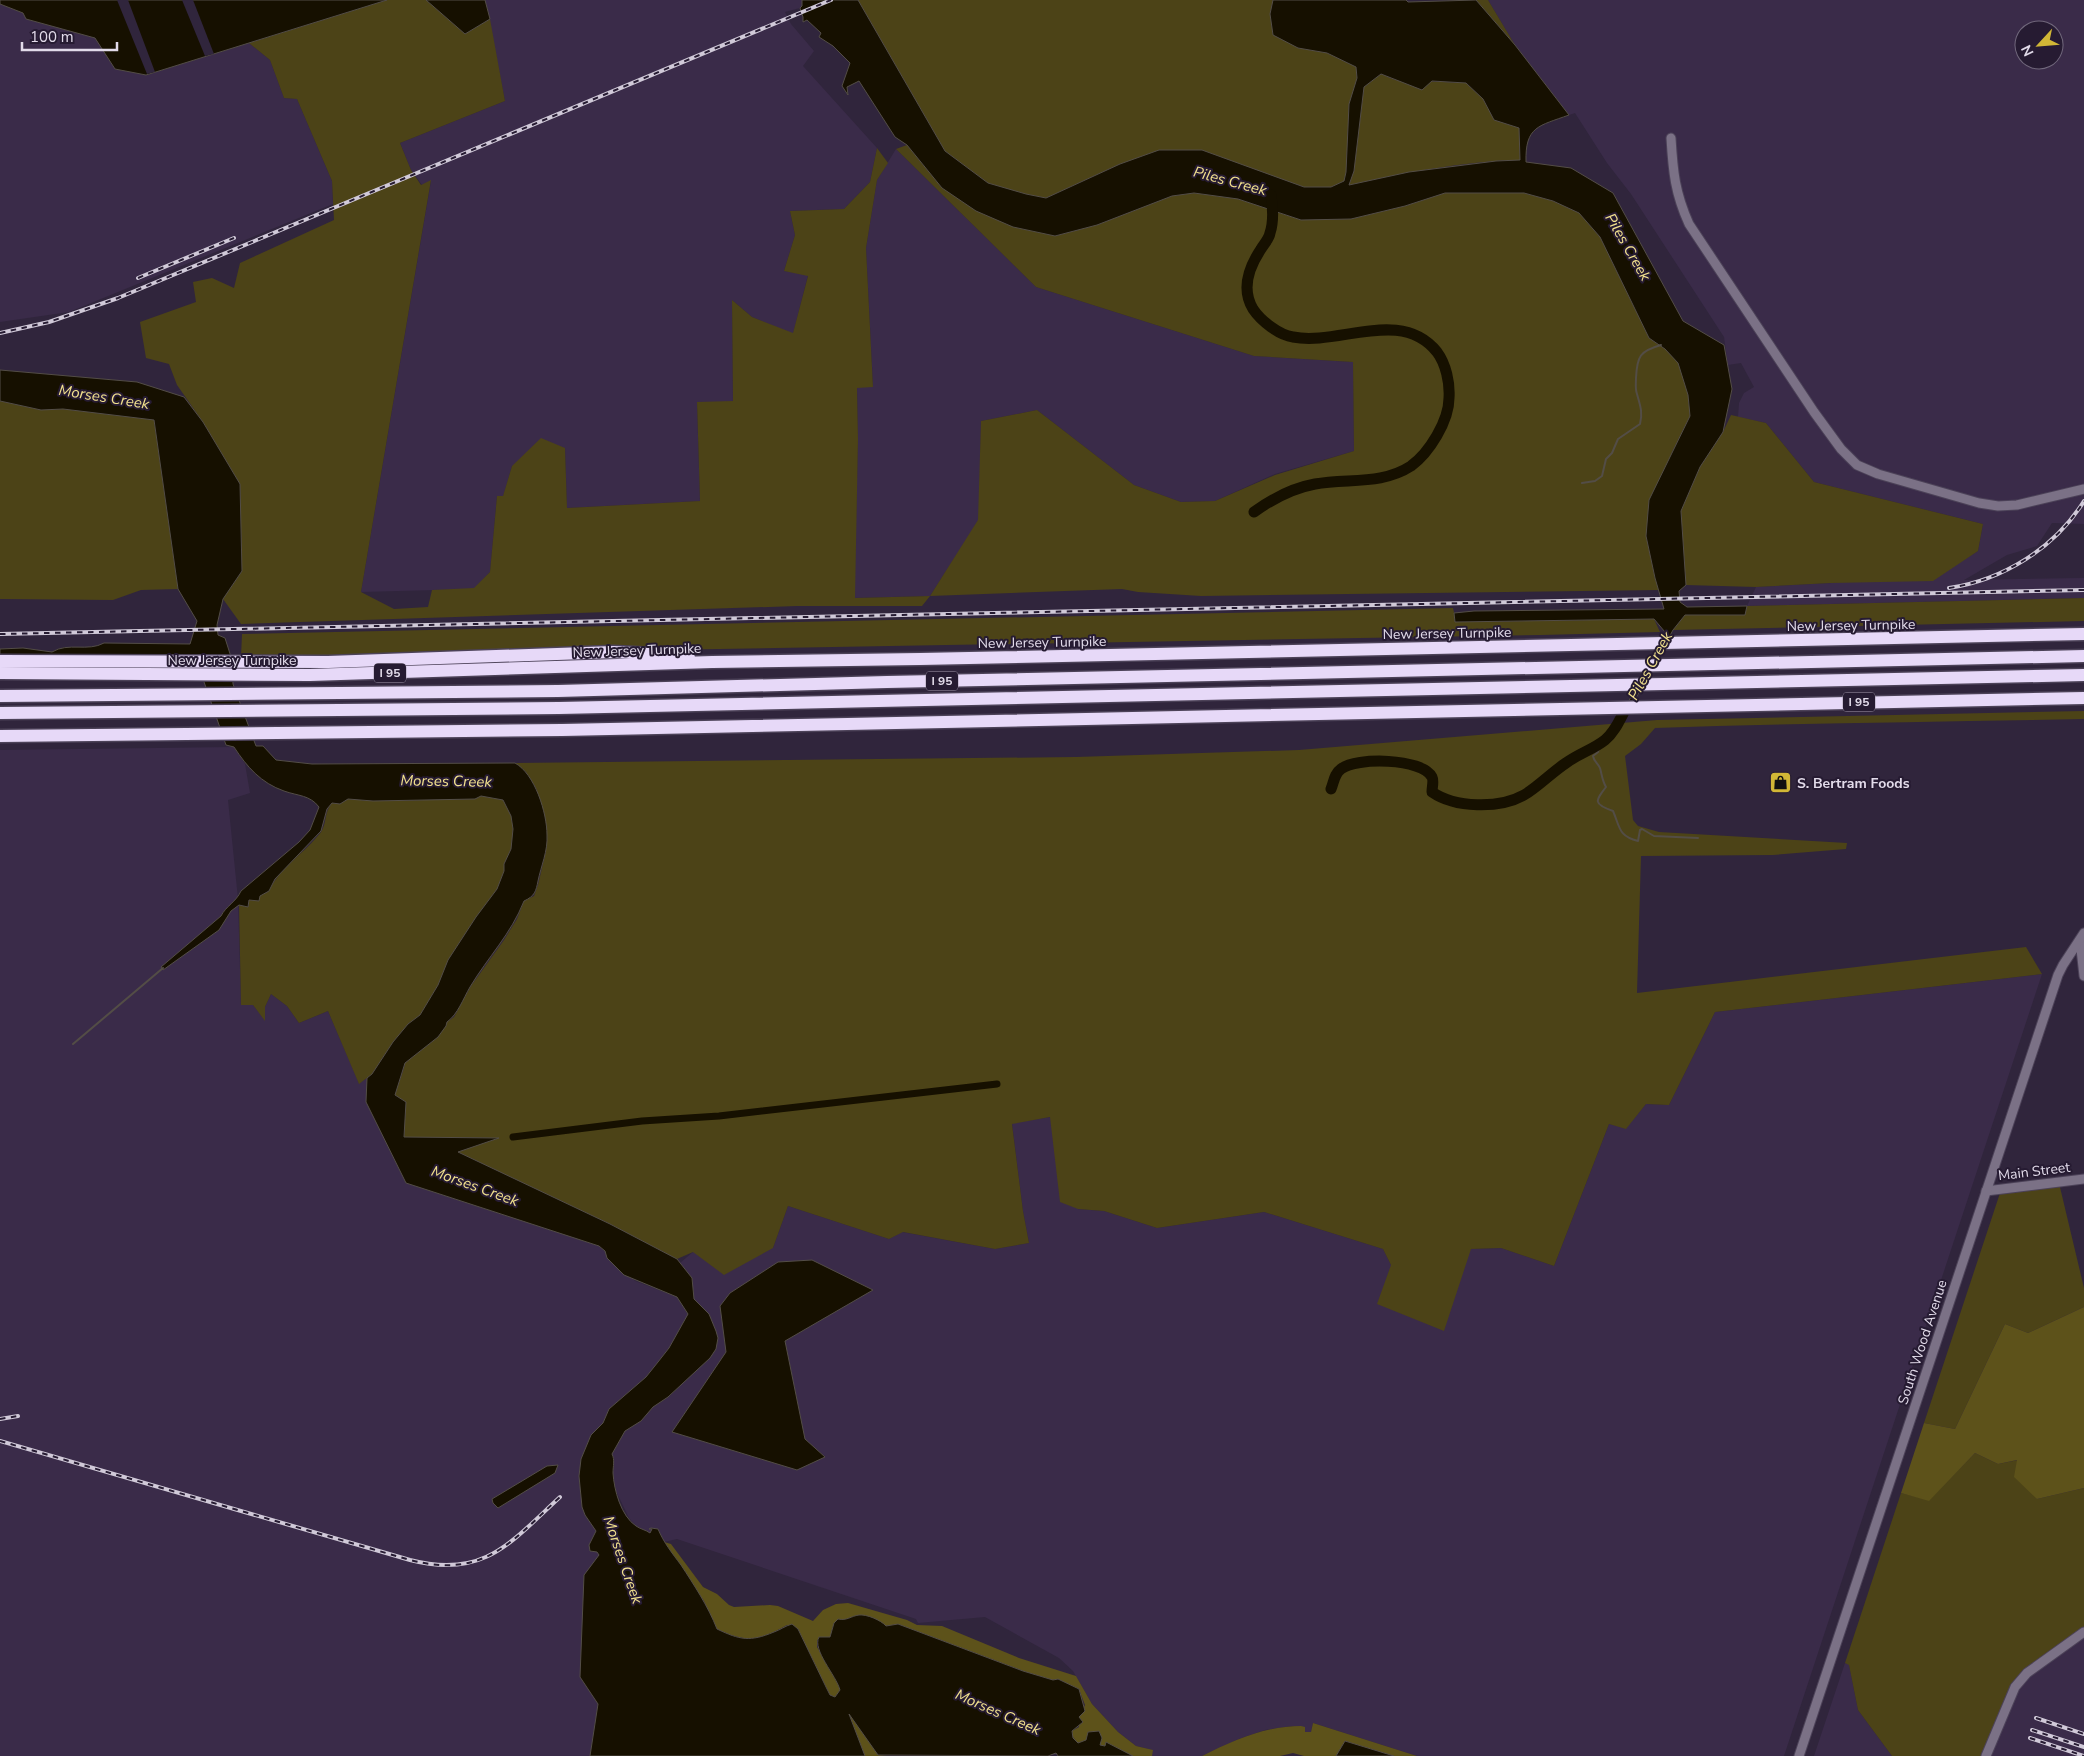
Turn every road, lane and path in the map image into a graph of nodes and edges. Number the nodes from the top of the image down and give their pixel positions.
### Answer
1 (1672, 138) dead end
2 (2084, 489) edge
3 (2084, 634) edge
4 (2084, 656) edge
5 (0, 661) edge
6 (712, 662) junction
7 (0, 673) edge
8 (2084, 675) edge
9 (0, 696) edge
10 (2084, 698) edge
11 (0, 713) edge
12 (0, 736) edge
13 (2082, 937) edge
14 (2084, 974) edge
15 (2084, 1179) edge
16 (1986, 1191) junction
17 (2084, 1632) edge
18 (1799, 1756) edge
19 (1986, 1756) edge

1 - 2 street
3 - 6 highway, New Jersey Turnpike / I 95
4 - 9 highway, I 95
5 - 6 highway
6 - 7 highway, New Jersey Turnpike / I 95
8 - 11 highway, I 95
10 - 12 highway, I 95
13 - 14 street
13 - 16 street, South Wood Avenue
15 - 16 street, Main Street
16 - 18 street, South Wood Avenue
17 - 19 street

